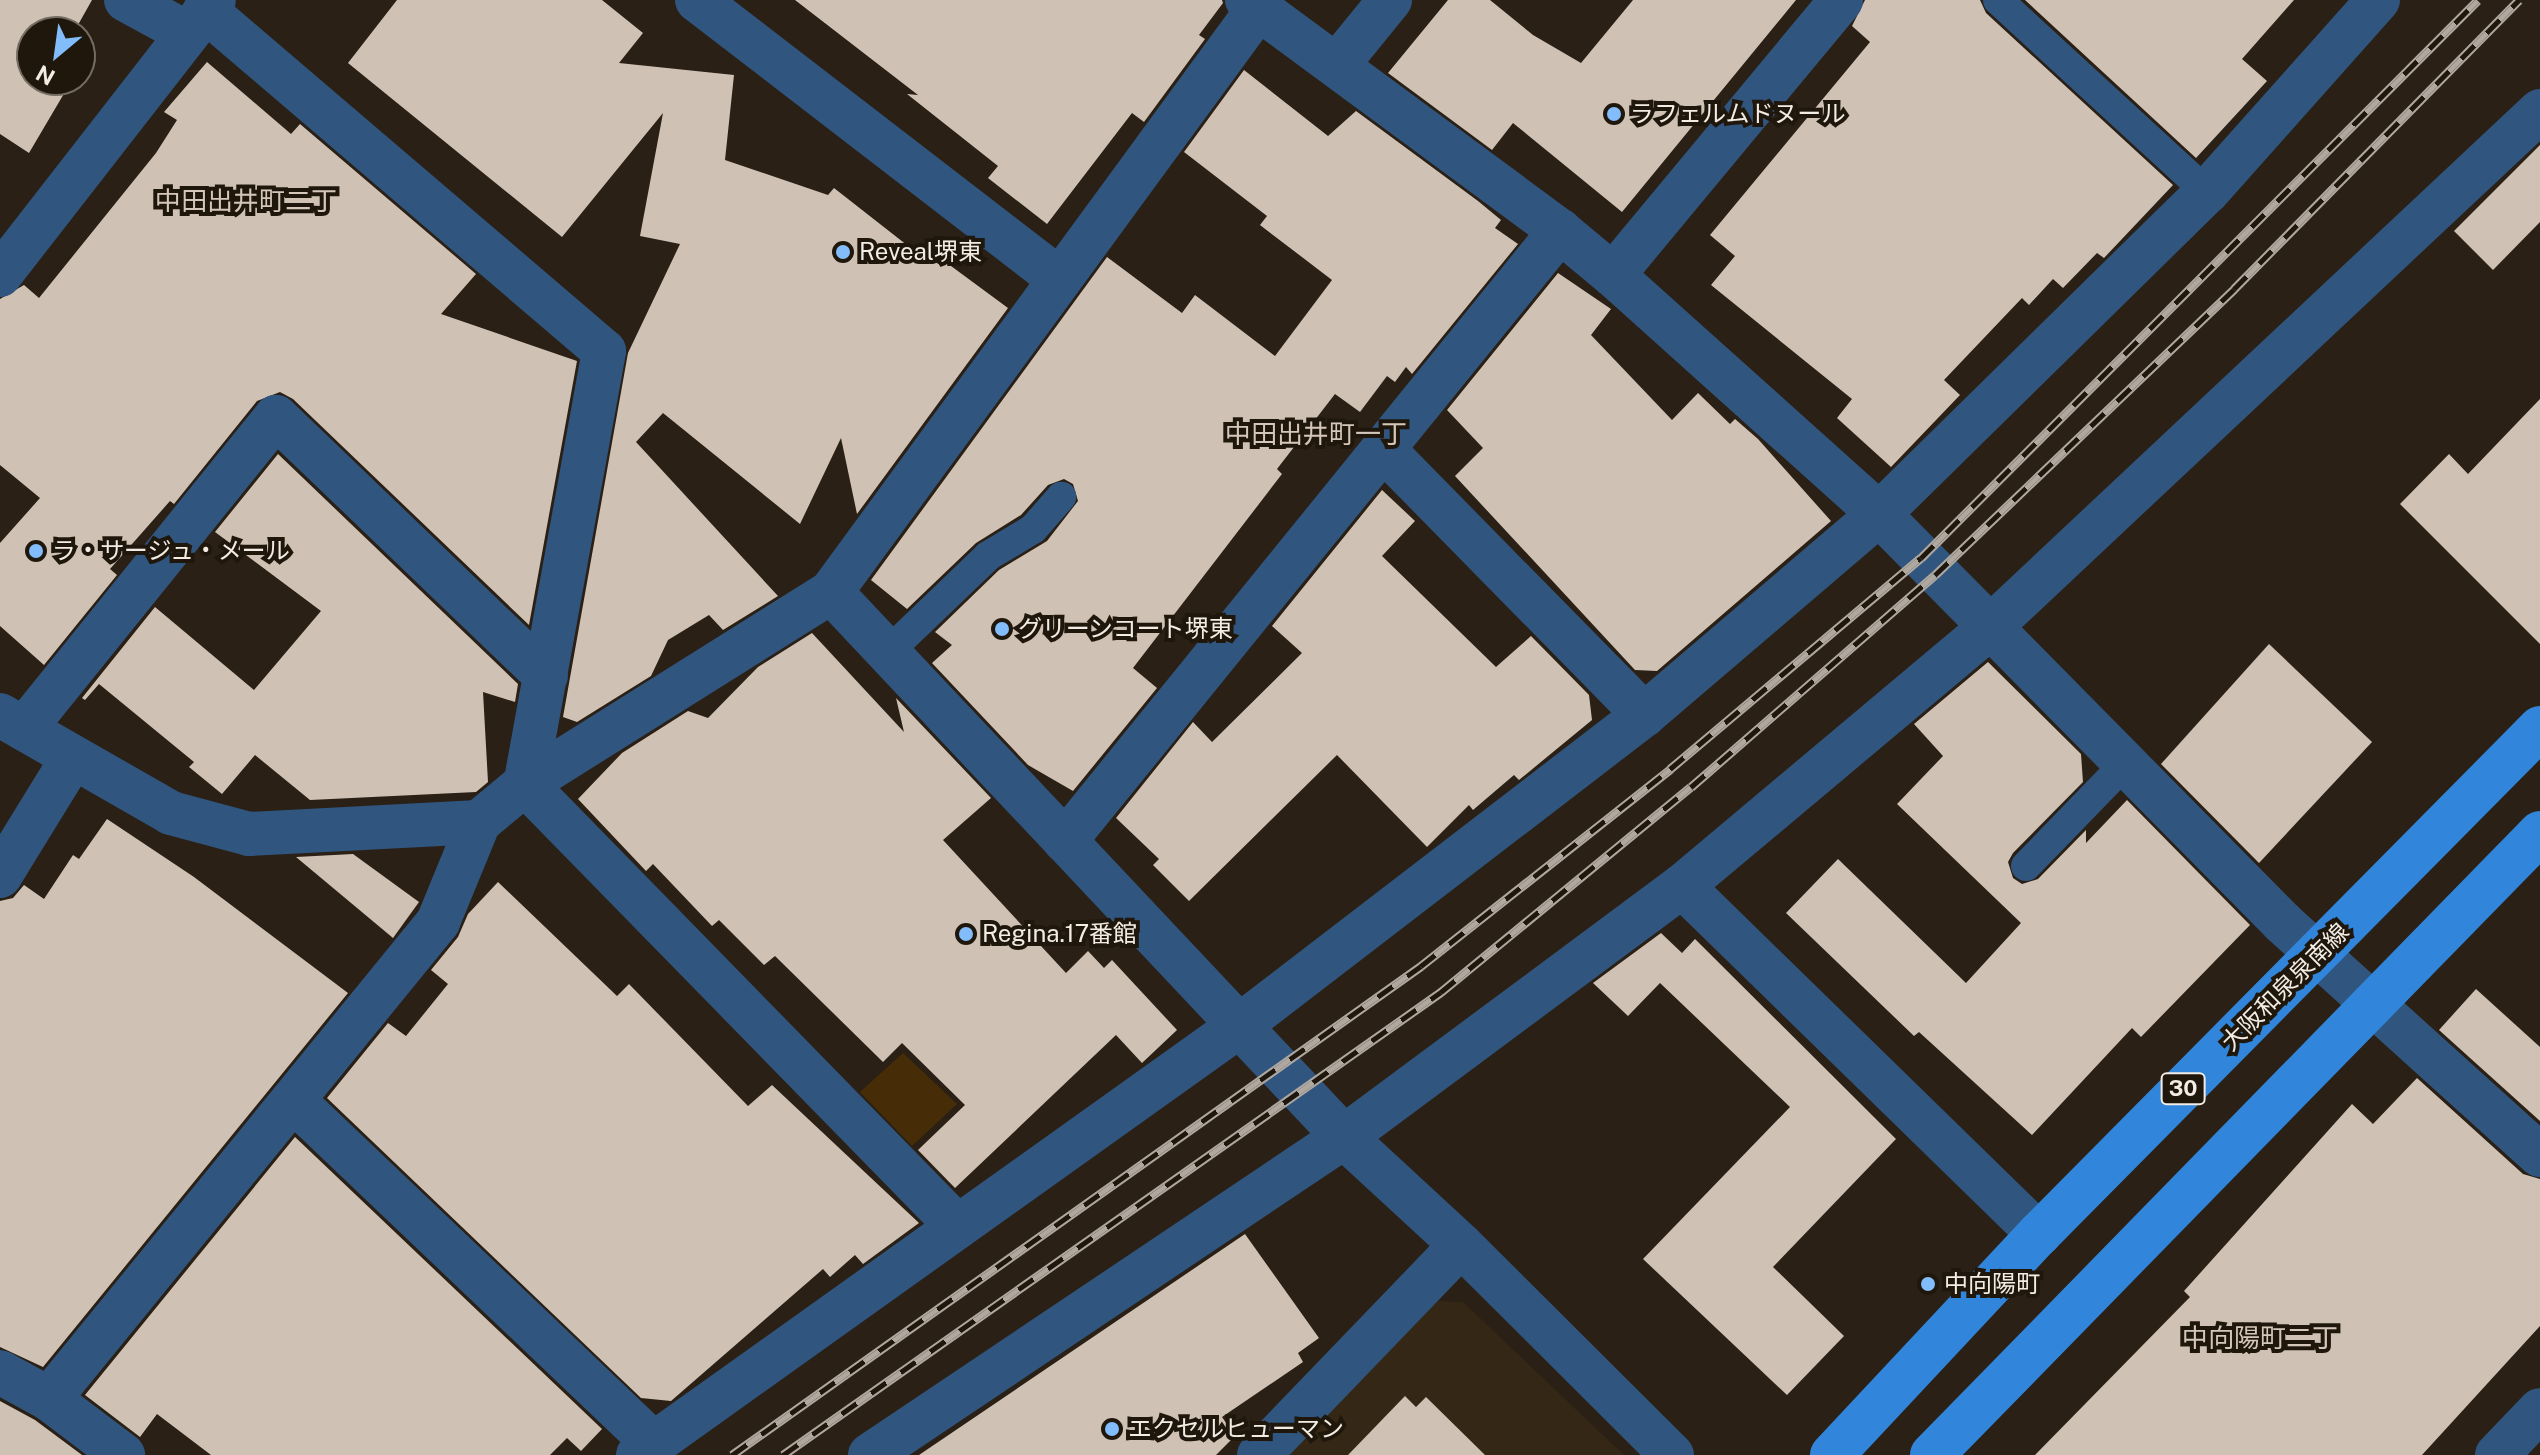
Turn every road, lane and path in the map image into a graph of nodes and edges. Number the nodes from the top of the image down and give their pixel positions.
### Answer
1 (126, 0) edge
2 (697, 0) edge
3 (1390, 0) edge
4 (1841, 0) edge
5 (1998, 0) edge
6 (2378, 0) edge
7 (1253, 5) edge
8 (202, 15) edge
9 (1337, 65) junction
10 (2540, 111) edge
11 (2207, 192) junction
12 (1560, 231) junction
13 (0, 275) edge
14 (1613, 275) junction
15 (1060, 280) junction
16 (1383, 449) junction
17 (1061, 497) dead end
18 (1879, 514) junction
19 (831, 592) junction
20 (1988, 629) junction
21 (887, 653) junction
22 (546, 676) junction
23 (1644, 715) junction
24 (12, 722) edge
25 (2540, 728) edge
26 (72, 759) junction
27 (2125, 764) junction
28 (525, 784) junction
29 (479, 822) junction
30 (2540, 833) edge
31 (1065, 841) junction
32 (2026, 866) dead end
33 (0, 876) edge
34 (1682, 886) junction
35 (2317, 954) junction
36 (2372, 1005) junction
37 (1239, 1026) junction
38 (293, 1100) junction
39 (1344, 1137) junction
40 (2540, 1155) edge
41 (958, 1227) junction
42 (2039, 1234) junction
43 (1461, 1245) junction
44 (0, 1372) edge
45 (49, 1399) junction
46 (2540, 1410) edge
47 (646, 1450) edge
48 (123, 1455) edge
49 (870, 1455) edge
50 (1259, 1455) edge
51 (1672, 1455) edge
52 (1832, 1455) edge
53 (1932, 1455) edge
54 (2497, 1455) edge

1 - 8 street
2 - 15 street
3 - 9 street
4 - 14 street
5 - 11 lane
6 - 11 street
7 - 9 street
7 - 15 street
8 - 13 street
8 - 22 street
9 - 12 street
10 - 20 street
11 - 18 street
12 - 14 street
12 - 16 street
14 - 18 street
15 - 19 street
16 - 23 street
16 - 31 street
17 - 21 lane
18 - 20 street
18 - 23 street
19 - 21 street
19 - 28 street
20 - 27 street
20 - 34 street
21 - 31 street
22 - 24 street
22 - 28 street
23 - 37 street
24 - 26 street
25 - 35 main road, 大阪和泉泉南線 / 30
26 - 29 street
26 - 33 street
27 - 32 lane
27 - 35 street
28 - 29 street
28 - 41 street
29 - 38 street
30 - 36 main road
31 - 37 street
34 - 39 street
34 - 42 street
35 - 36 street
35 - 42 main road, 大阪和泉泉南線 / 30
36 - 40 street
36 - 53 main road
37 - 39 street
37 - 41 street
38 - 45 street
38 - 47 street
39 - 43 street
39 - 49 street
41 - 47 street
42 - 52 main road, 大阪和泉泉南線 / 30
43 - 50 street
43 - 51 street
44 - 45 street
45 - 48 street
46 - 54 street

